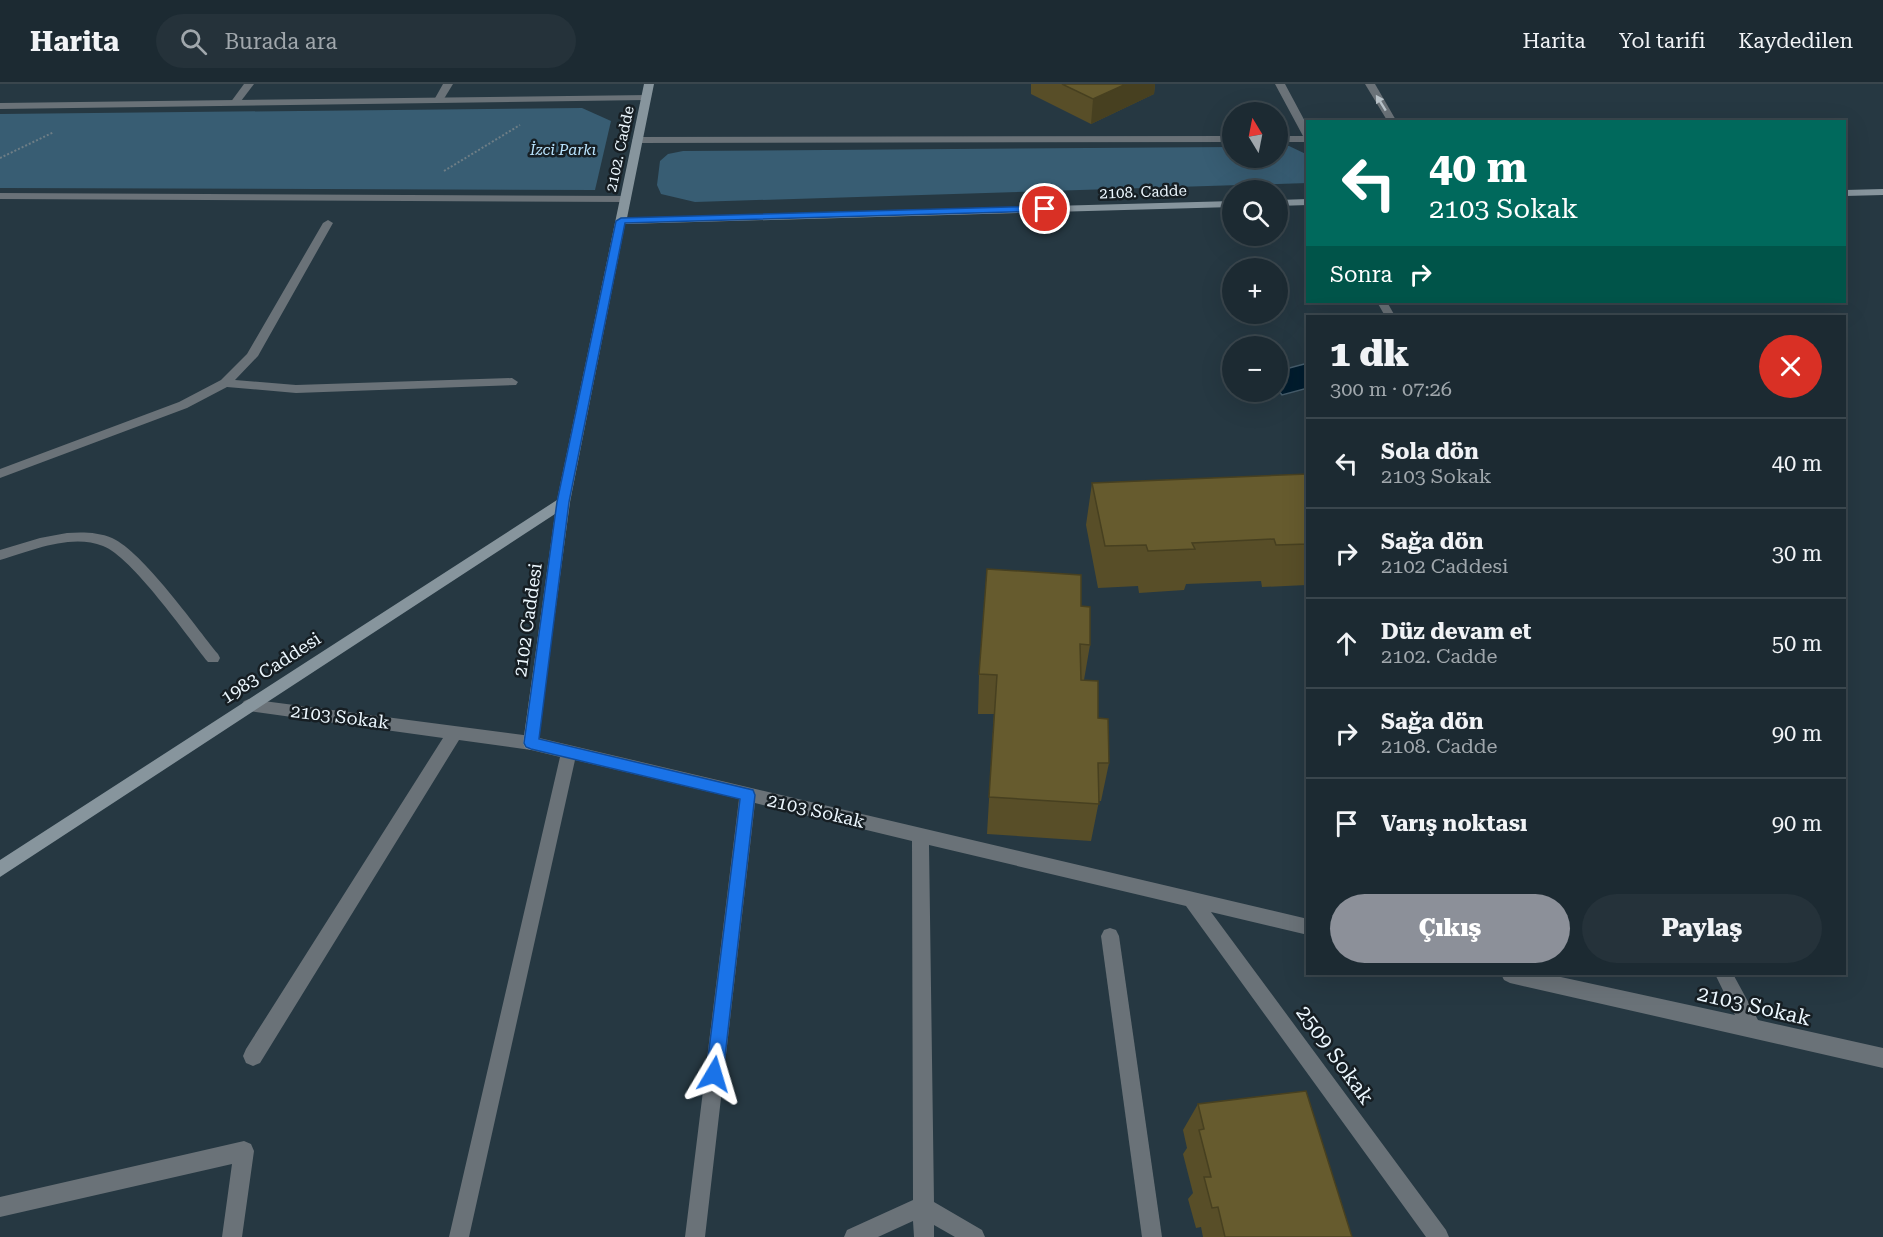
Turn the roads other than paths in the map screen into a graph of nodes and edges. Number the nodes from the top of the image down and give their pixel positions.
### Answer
1 (249, 84) edge
2 (448, 84) edge
3 (649, 84) edge
4 (1280, 84) edge
5 (1370, 84) edge
6 (646, 97) junction
7 (439, 100) junction
8 (235, 103) junction
9 (0, 106) edge
10 (1392, 120) edge
11 (1306, 133) edge
12 (1306, 137) edge
13 (1288, 138) edge
14 (1222, 139) edge
15 (637, 140) junction
16 (1883, 192) edge
17 (1846, 193) edge
18 (0, 196) edge
19 (626, 199) junction
20 (1306, 202) edge
21 (1288, 203) edge
22 (1222, 204) edge
23 (621, 221) junction
24 (328, 223) dead end
25 (512, 382) dead end
26 (225, 383) junction
27 (0, 474) edge
28 (563, 502) junction
29 (0, 555) edge
30 (213, 658) dead end
31 (249, 705) junction
32 (455, 732) junction
33 (531, 743) junction
34 (569, 752) junction
35 (748, 795) junction
36 (920, 836) junction
37 (0, 868) edge
38 (1192, 901) junction
39 (1306, 927) edge
40 (1110, 936) dead end
41 (1514, 975) edge
42 (1725, 975) edge
43 (1752, 1029) junction
44 (253, 1056) dead end
45 (1883, 1058) edge
46 (0, 1207) edge
47 (922, 1207) junction
48 (232, 1237) edge
49 (459, 1237) edge
50 (695, 1237) edge
51 (854, 1237) edge
52 (924, 1237) edge
53 (975, 1237) edge
54 (1152, 1237) edge
55 (1439, 1237) edge

1 - 8 street
2 - 7 street
3 - 6 street, 2102. Cadde
4 - 11 street
10 -> 5 street
6 - 7 street
6 - 15 street, 2102. Cadde
7 - 8 street
8 - 9 street
12 - 13 street
14 - 15 street
15 - 19 street, 2102. Cadde
16 - 17 street
18 - 19 street
19 - 23 street, 2102. Cadde
20 - 21 street
22 - 23 street, 2108. Cadde
23 - 28 street, 2102. Cadde
24 - 26 street
25 - 26 street
26 - 27 street
28 - 31 street, 1983 Caddesi
28 - 33 street, 2102 Caddesi
29 - 30 street
31 - 32 street, 2103 Sokak
31 - 37 street, 1983 Caddesi
32 - 33 street, 2103 Sokak
32 - 44 street
33 - 34 street, 2103 Sokak
34 - 35 street, 2103 Sokak
34 - 49 street
35 - 36 street, 2103 Sokak
35 - 50 street
36 - 38 street, 2103 Sokak
36 - 47 street
38 - 39 street, 2103 Sokak
38 - 55 street, 2509 Sokak
40 - 54 street
41 - 43 street, 2103 Sokak
42 - 43 street
43 - 45 street, 2103 Sokak
46 - 48 street
47 - 51 street
47 - 52 street
47 - 53 street

